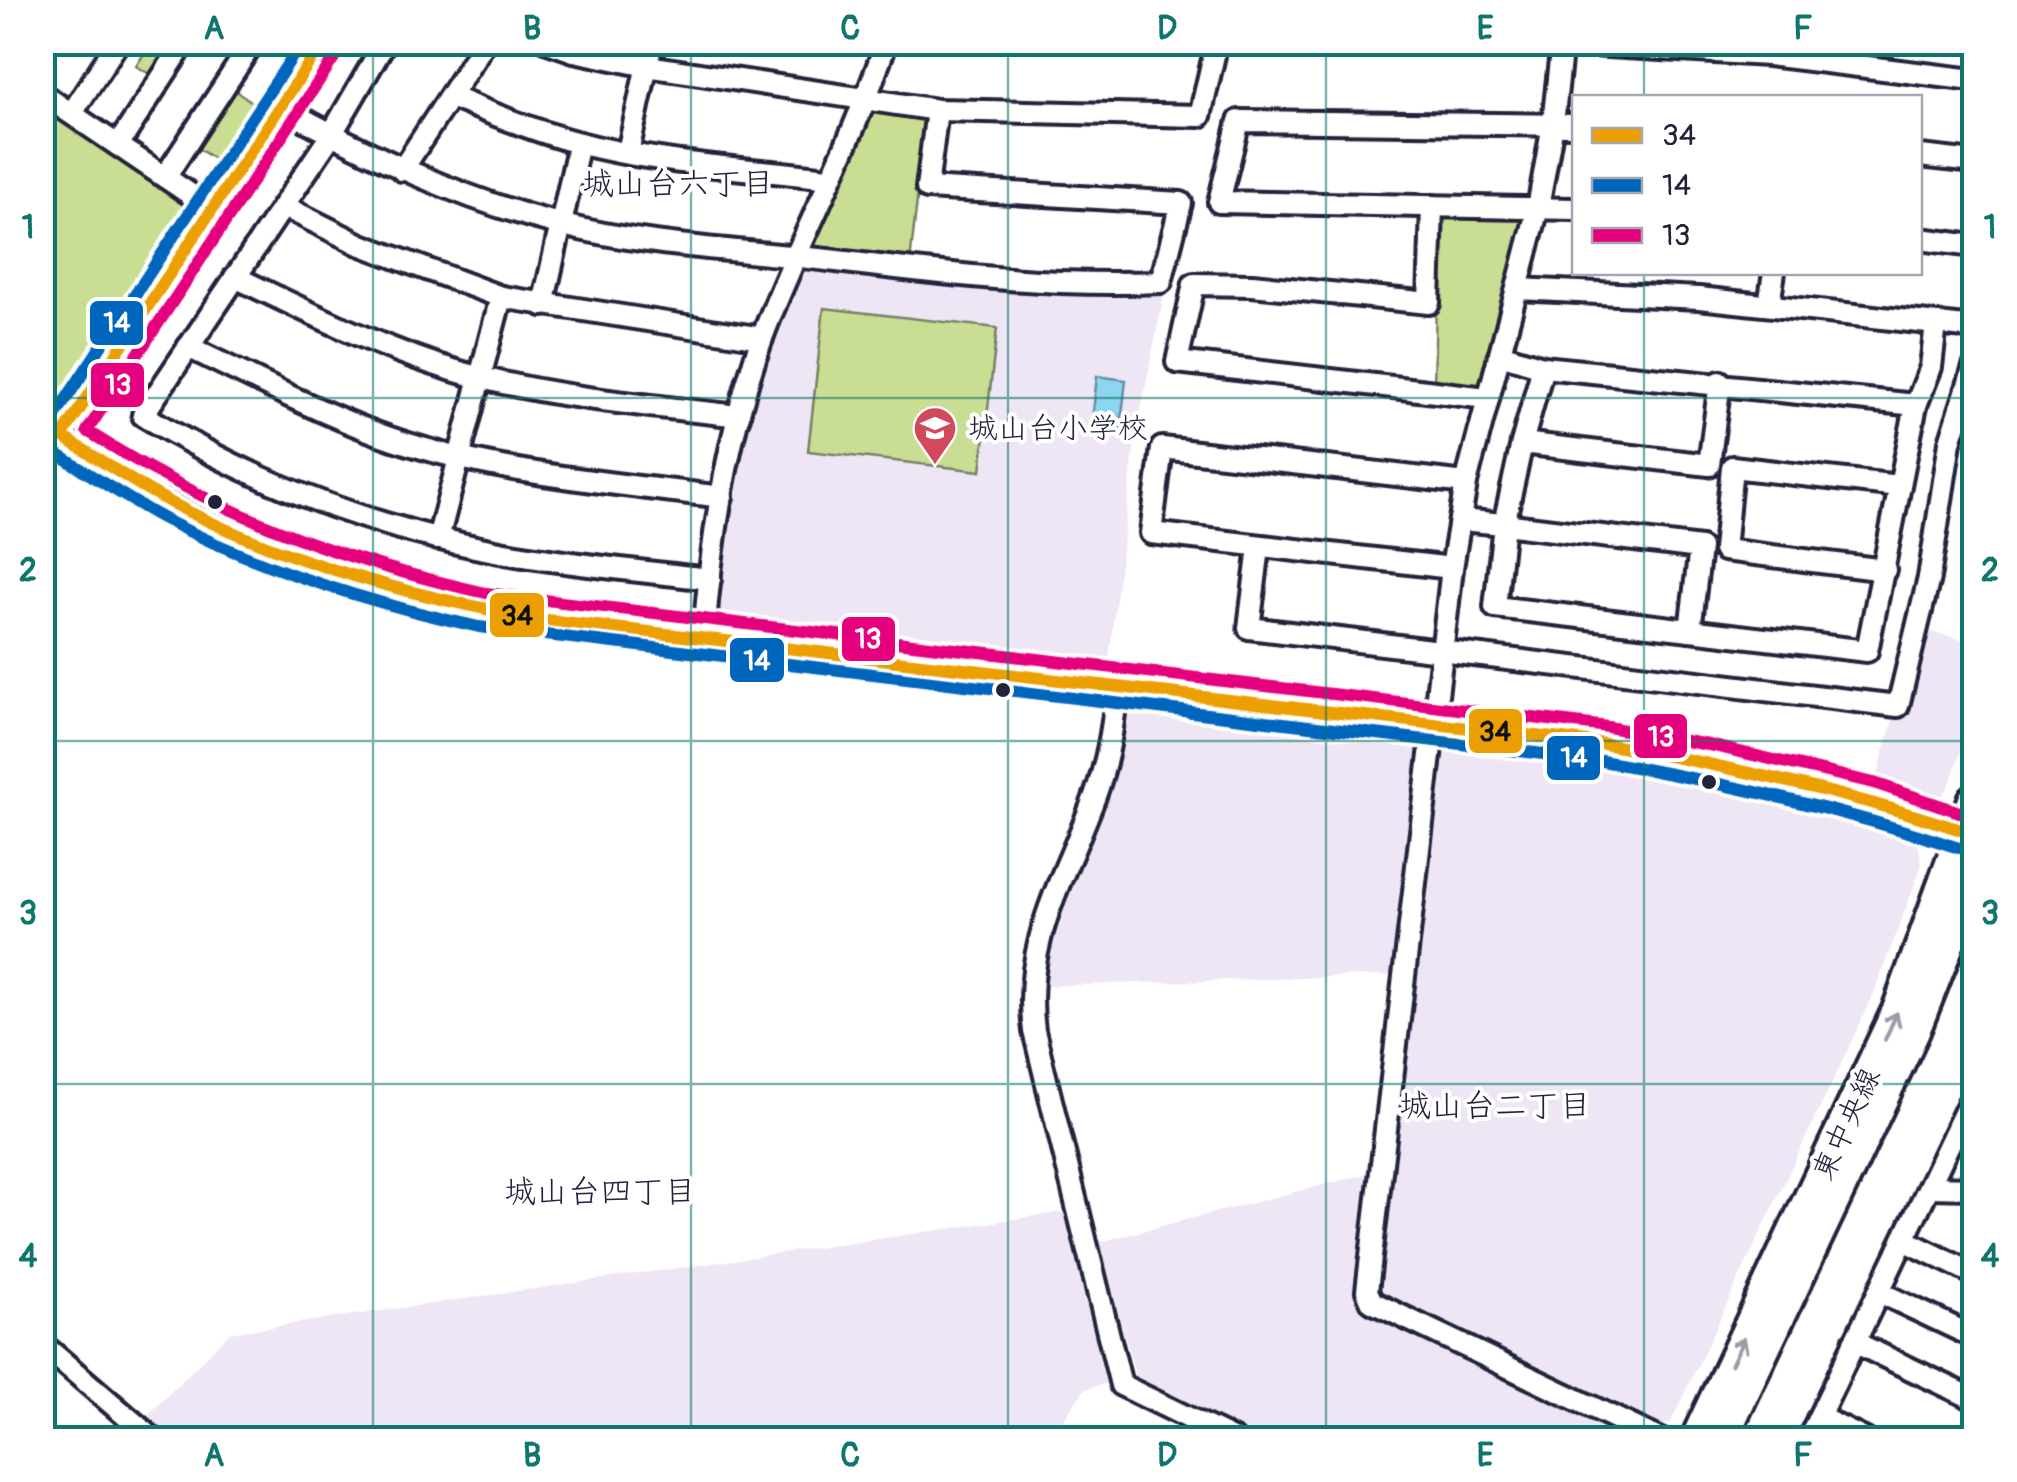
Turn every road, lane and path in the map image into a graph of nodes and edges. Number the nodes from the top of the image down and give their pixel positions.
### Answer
1 (185, 42) edge
2 (254, 42) edge
3 (323, 42) edge
4 (385, 42) edge
5 (485, 42) edge
6 (548, 42) edge
7 (652, 42) edge
8 (886, 42) edge
9 (1217, 42) edge
10 (1537, 42) edge
11 (116, 43) edge
12 (1562, 43) edge
13 (1769, 49) edge
14 (647, 66) junction
15 (1974, 80) edge
16 (42, 94) edge
17 (451, 97) junction
18 (867, 101) junction
19 (282, 107) junction
20 (937, 110) junction
21 (72, 113) junction
22 (1564, 125) edge
23 (330, 135) junction
24 (580, 143) junction
25 (118, 144) junction
26 (628, 152) junction
27 (1922, 156) edge
28 (1974, 162) edge
29 (402, 170) junction
30 (164, 177) junction
31 (830, 178) junction
32 (283, 206) junction
33 (1432, 206) junction
34 (212, 208) junction
35 (1538, 208) junction
36 (1572, 209) edge
37 (561, 225) junction
38 (1922, 239) edge
39 (1974, 246) edge
40 (797, 256) junction
41 (1774, 275) edge
42 (236, 277) junction
43 (1518, 289) junction
44 (502, 296) junction
45 (543, 305) junction
46 (1769, 305) junction
47 (1936, 324) junction
48 (1974, 328) edge
49 (762, 338) junction
50 (188, 347) junction
51 (1500, 354) junction
52 (1543, 366) junction
53 (1974, 367) edge
54 (480, 378) junction
55 (1720, 382) junction
56 (1487, 398) junction
57 (1916, 405) junction
58 (739, 416) junction
59 (42, 422) edge
60 (62, 436) junction
61 (1522, 443) junction
62 (460, 457) junction
63 (1466, 484) junction
64 (1899, 486) junction
65 (722, 496) junction
66 (1460, 520) junction
67 (1504, 524) junction
68 (438, 539) junction
69 (1259, 547) junction
70 (1452, 568) junction
71 (1885, 570) junction
72 (710, 579) junction
73 (1690, 630) junction
74 (704, 638) junction
75 (1442, 651) junction
76 (1117, 686) junction
77 (1433, 723) junction
78 (1974, 800) edge
79 (1971, 834) edge
80 (1974, 878) edge
81 (1974, 1092) edge
82 (1928, 1187) junction
83 (1974, 1188) edge
84 (1904, 1240) junction
85 (1974, 1274) edge
86 (1879, 1292) junction
87 (1974, 1337) edge
88 (1854, 1342) junction
89 (42, 1344) edge
90 (1974, 1399) edge
91 (1819, 1417) junction
92 (154, 1440) edge
93 (1234, 1440) edge
94 (1661, 1440) edge
95 (1696, 1440) edge
96 (1721, 1440) edge
97 (1808, 1440) edge
98 (1866, 1440) edge

1 - 25 street
2 - 30 street
3 - 19 street
4 - 23 street
5 - 17 street
6 - 14 street
7 - 14 street
8 - 18 street
9 - 20 street
10 - 12 street
11 - 21 street
12 - 13 street
12 - 22 street
13 - 15 street
14 - 18 street
14 - 26 street
16 - 21 street
17 - 24 street
17 - 29 street
18 - 20 street
18 - 31 street
19 - 23 street
19 - 34 street
20 - 40 street
21 - 25 street
22 - 33 street
22 - 35 street
23 - 29 street
23 - 32 street
24 - 26 street
24 - 37 street
25 - 30 street
26 - 31 street
27 - 28 street
29 - 37 street
30 - 34 street
31 - 40 street
32 - 42 street
32 - 44 street
33 - 35 street
33 - 56 street
34 - 60 street
35 - 36 street
35 - 43 street
37 - 40 street
37 - 45 street
38 - 39 street
40 - 49 street
41 - 46 street
42 - 50 street
42 - 54 street
43 - 46 street
43 - 51 street
44 - 45 street
44 - 54 street
45 - 49 street
46 - 47 street
47 - 48 street
47 - 57 street
49 - 58 street
50 - 62 street
50 - 68 street
51 - 52 street
51 - 56 street
52 - 55 street
52 - 61 street
53 - 75 street
54 - 58 street
54 - 62 street
55 - 57 street
55 - 61 street
56 - 63 street
57 - 64 street
58 - 65 street
59 - 60 street
60 - 74 street
61 - 67 street
62 - 65 street
62 - 68 street
63 - 66 street
63 - 69 street
64 - 71 street
64 - 71 street
65 - 72 street
66 - 67 street
66 - 70 street
67 - 73 street
67 - 73 street
68 - 72 street
69 - 70 street
69 - 75 street
70 - 75 street
71 - 73 street
72 - 74 street
74 - 76 street
75 - 77 street
76 - 77 street
76 - 93 street
77 - 79 street
77 - 94 street
78 - 79 highway, 東中央線
95 -> 79 highway, 東中央線
80 - 96 highway, 東中央線
81 - 82 street
82 - 83 street
82 - 84 street
84 - 85 street
84 - 86 street
86 - 87 street
86 - 88 street
88 - 90 street
88 - 91 street
89 - 92 street
91 - 97 street
91 - 98 street

